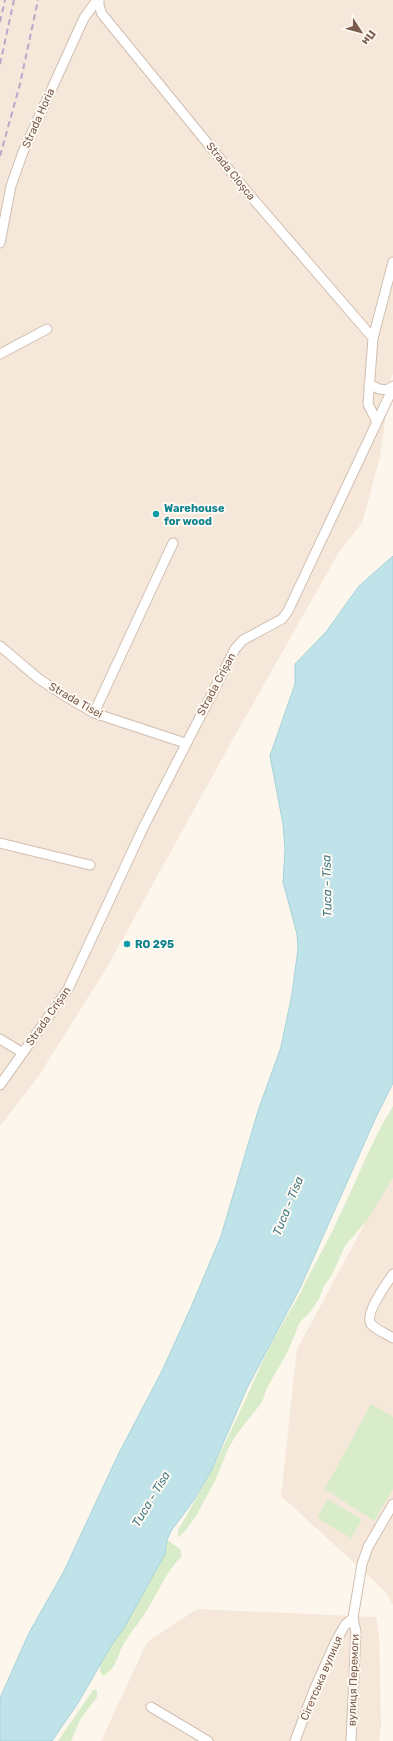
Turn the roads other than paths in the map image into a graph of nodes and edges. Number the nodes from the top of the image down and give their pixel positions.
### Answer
1 (98, 0) edge
2 (0, 243) edge
3 (393, 262) edge
4 (47, 329) dead end
5 (373, 338) junction
6 (0, 354) edge
7 (369, 384) junction
8 (393, 387) edge
9 (377, 422) junction
10 (173, 544) dead end
11 (0, 646) edge
12 (94, 713) junction
13 (185, 743) junction
14 (0, 843) edge
15 (90, 866) dead end
16 (0, 1039) edge
17 (23, 1053) junction
18 (0, 1085) edge
19 (393, 1274) edge
20 (393, 1338) edge
21 (393, 1504) edge
22 (353, 1618) junction
23 (151, 1707) dead end
24 (208, 1741) edge
25 (295, 1741) edge
26 (350, 1741) edge

1 - 2 street, Strada Horia
1 - 5 street, Strada Cloșca
3 - 5 street
4 - 6 street
5 - 7 street
7 - 8 street
7 - 9 street
8 - 9 street, Strada Crișan
9 - 13 street, Strada Crișan
10 - 12 street
11 - 12 street, Strada Tisei
12 - 13 street, Strada Tisei
13 - 17 street, Strada Crișan
14 - 15 street
16 - 17 street
17 - 18 street, Strada Crișan
19 - 20 street
21 - 22 street
22 - 25 street, Сігетська вулиця
22 - 26 street, вулиця Перемоги
23 - 24 street

